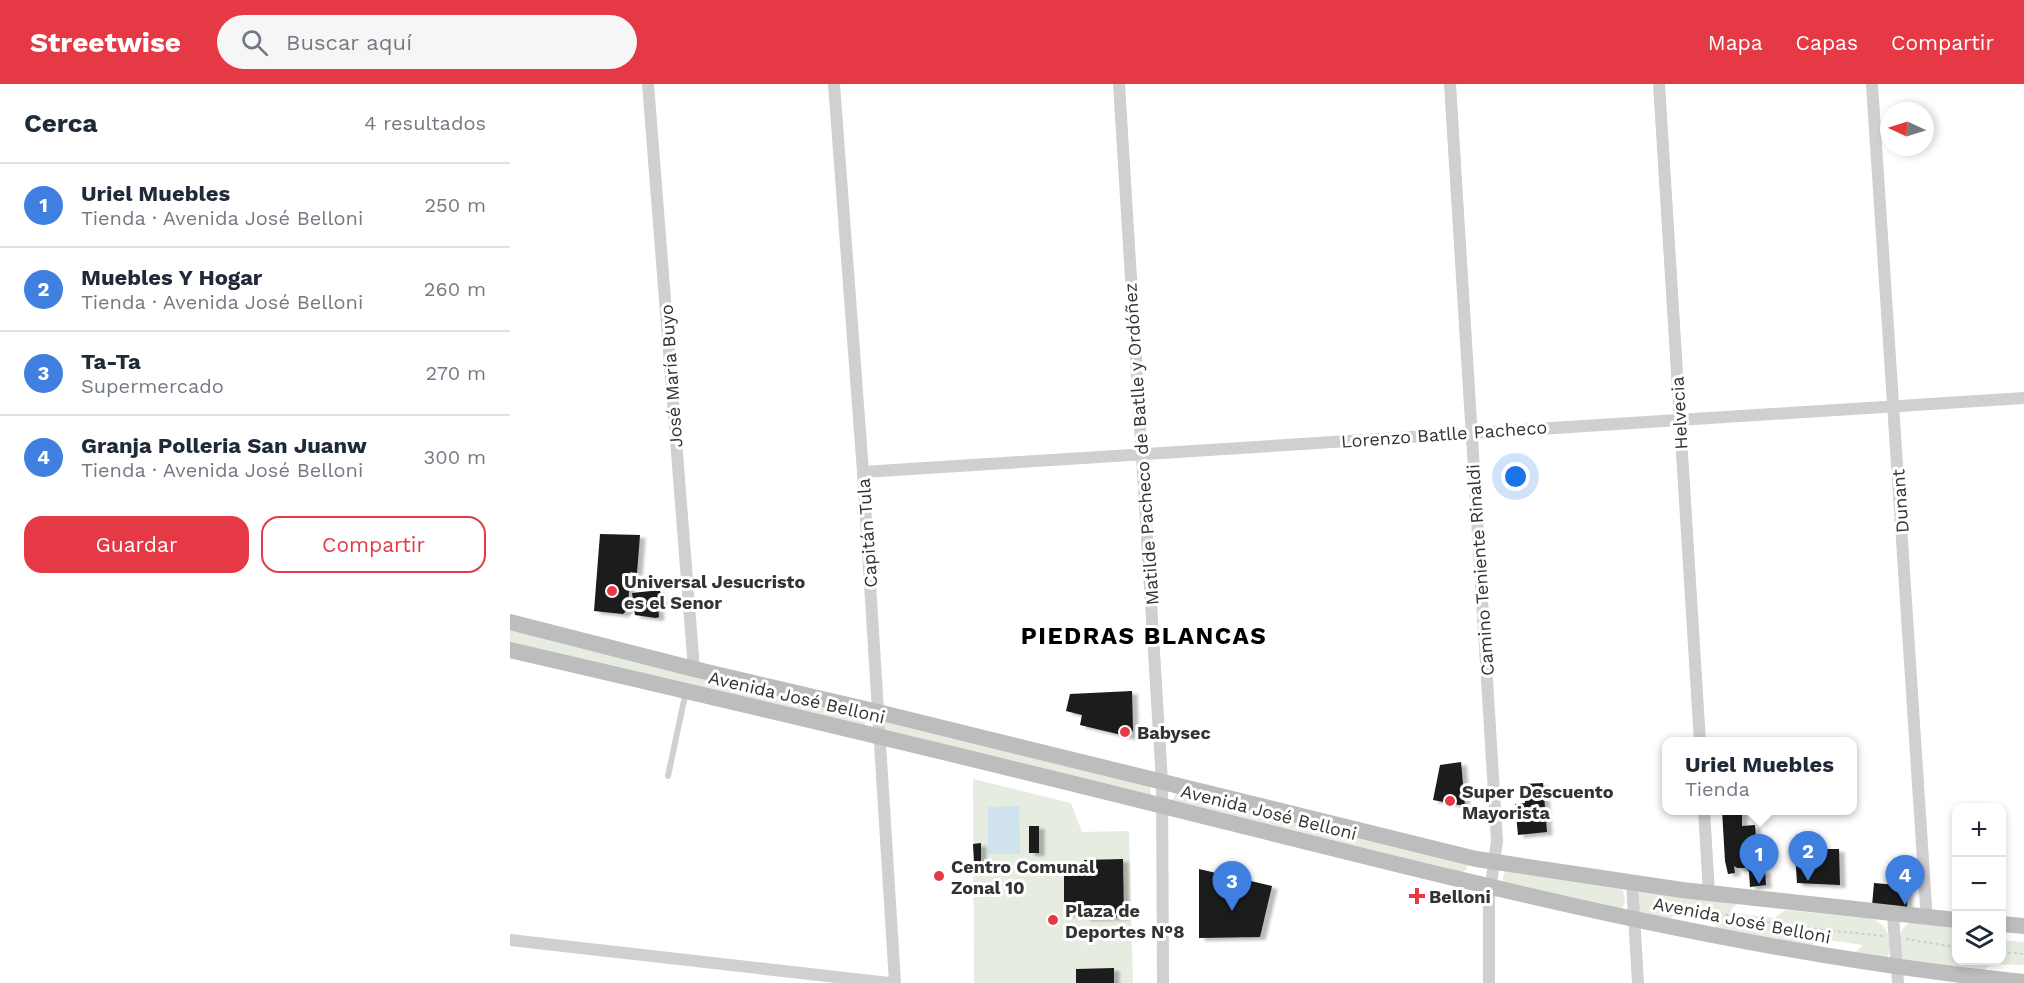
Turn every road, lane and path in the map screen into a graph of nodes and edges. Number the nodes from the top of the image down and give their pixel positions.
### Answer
1 (648, 84) edge
2 (834, 84) edge
3 (1119, 84) edge
4 (1450, 84) edge
5 (1659, 84) edge
6 (1872, 84) edge
7 (2024, 398) edge
8 (1894, 407) junction
9 (1679, 418) junction
10 (1472, 432) junction
11 (1142, 454) junction
12 (863, 472) junction
13 (510, 622) edge
14 (510, 650) edge
15 (694, 669) junction
16 (686, 691) junction
17 (878, 712) junction
18 (879, 736) junction
19 (1700, 737) edge
20 (668, 776) dead end
21 (1162, 782) junction
22 (1161, 805) junction
23 (1704, 815) edge
24 (1495, 862) junction
25 (1632, 883) junction
26 (1490, 887) junction
27 (1709, 893) junction
28 (1893, 915) junction
29 (1925, 917) junction
30 (1633, 919) junction
31 (1952, 920) edge
32 (2006, 924) edge
33 (2024, 926) edge
34 (510, 940) edge
35 (2006, 952) edge
36 (2024, 954) edge
37 (1898, 975) edge
38 (2024, 982) edge
39 (889, 983) edge
40 (895, 983) edge
41 (1163, 983) edge
42 (1489, 983) edge
43 (1638, 983) edge

1 - 15 street, José María Buyo
2 - 12 street, Capitán Tula
3 - 11 street, Matilde Pacheco de Batlle y Ordóñez
4 - 10 street, Camino Teniente Rinaldi
5 - 9 street, Helvecia
6 - 8 street, Dunant
7 - 8 street, Lorenzo Batlle Pacheco
8 - 9 street, Lorenzo Batlle Pacheco
8 - 29 street, Dunant
9 - 10 street, Lorenzo Batlle Pacheco
9 - 19 street, Helvecia
10 - 11 street, Lorenzo Batlle Pacheco
10 - 24 street, Camino Teniente Rinaldi
11 - 12 street, Lorenzo Batlle Pacheco
11 - 21 street, Matilde Pacheco de Batlle y Ordóñez
12 - 17 street, Capitán Tula
13 - 15 main road, Avenida José Belloni
14 - 16 main road, Avenida José Belloni
15 - 17 main road, Avenida José Belloni
16 - 18 main road, Avenida José Belloni
16 - 20 lane
17 - 18 street, Capitán Tula
17 - 21 main road, Avenida José Belloni
18 - 22 main road, Avenida José Belloni
18 - 40 street, Capitán Tula
21 - 22 street, Matilde Pacheco de Batlle y Ordóñez
21 - 24 main road, Avenida José Belloni
22 - 26 main road, Avenida José Belloni
22 - 41 street, Matilde Pacheco de Batlle y Ordóñez
23 - 27 street
24 - 25 main road, Avenida José Belloni
24 - 26 street, Camino Teniente Rinaldi
25 - 27 main road, Avenida José Belloni
25 - 30 street
26 - 30 main road, Avenida José Belloni
26 - 42 street, Camino Teniente Rinaldi
27 - 28 main road, Avenida José Belloni
28 - 29 main road, Avenida José Belloni
28 - 37 street
29 - 31 main road, Avenida José Belloni
30 - 37 main road, Avenida José Belloni
30 - 43 street
32 - 33 main road
34 - 39 street
35 - 36 path
37 - 38 main road, Avenida José Belloni

